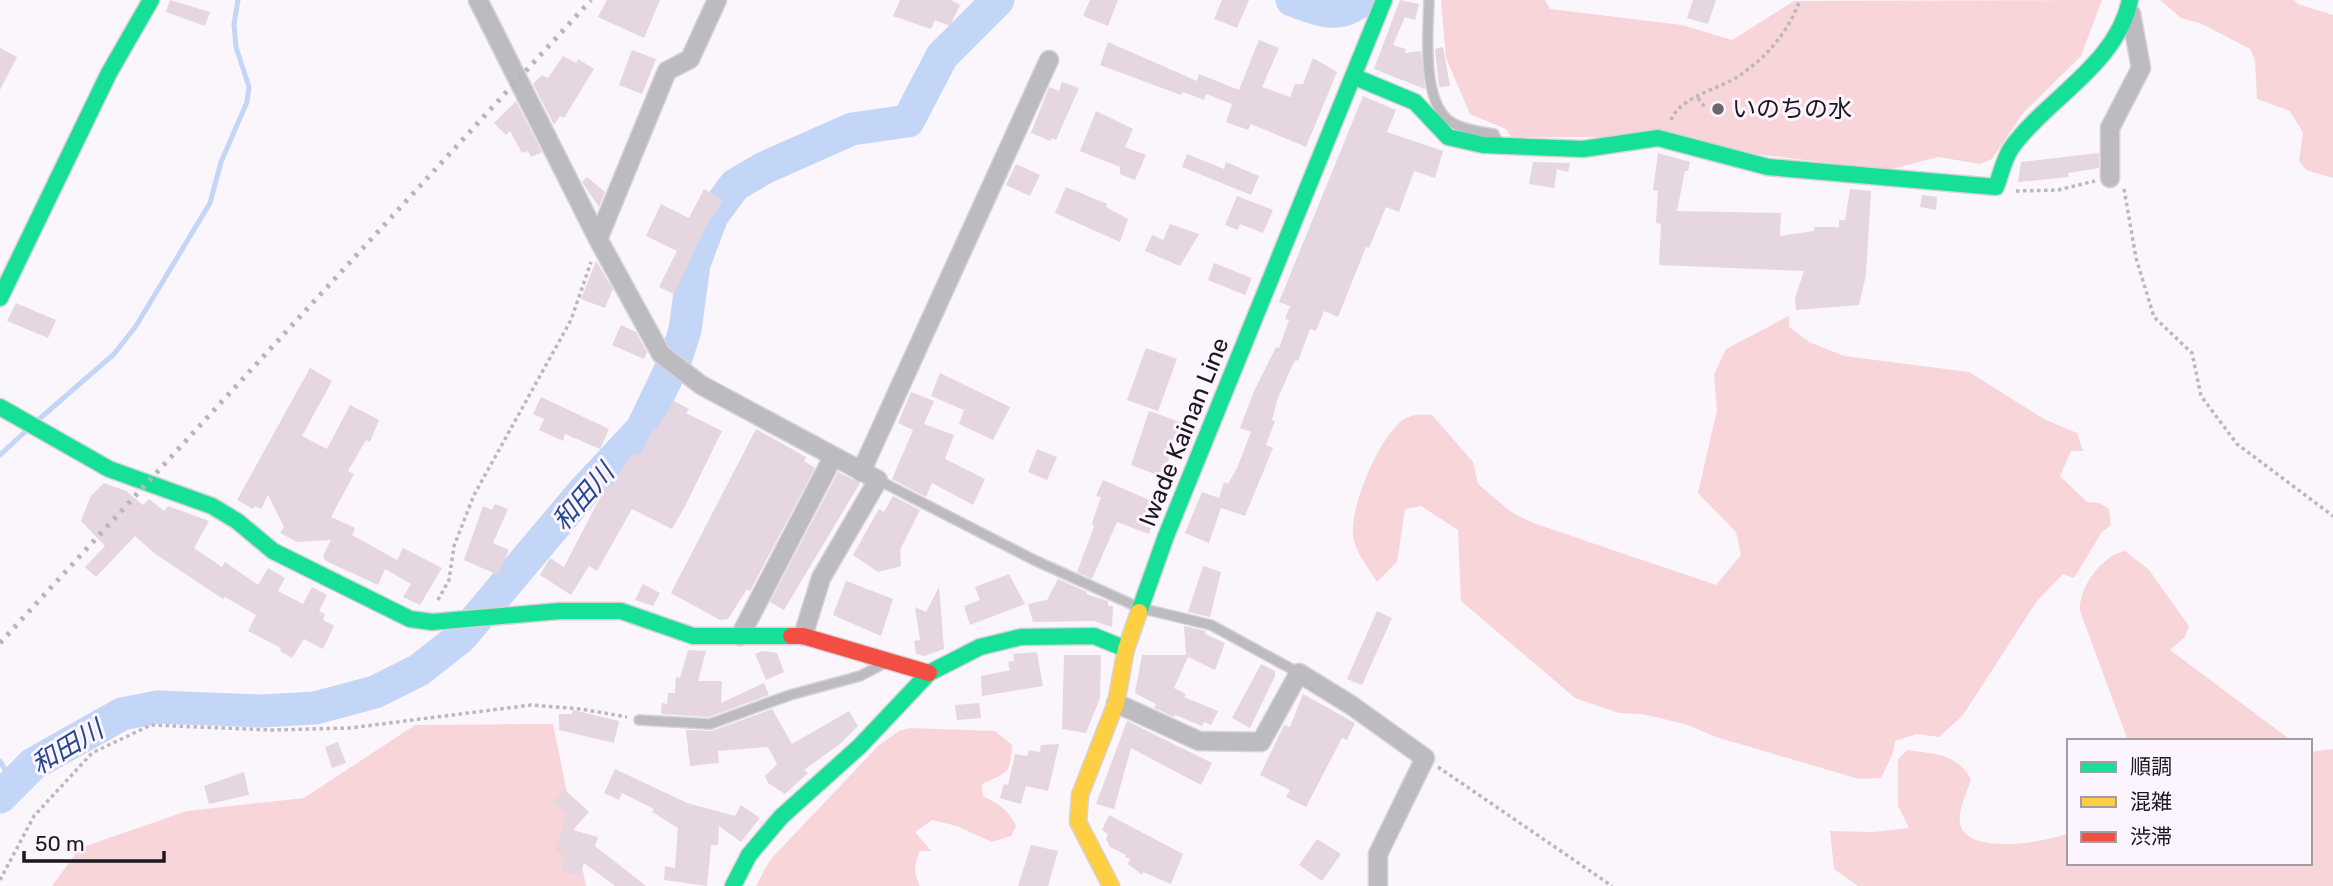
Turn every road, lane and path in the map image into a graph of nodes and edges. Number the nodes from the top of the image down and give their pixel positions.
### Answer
1 (151, 0) edge
2 (478, 0) edge
3 (717, 0) edge
4 (1384, 0) edge
5 (1429, 0) edge
6 (1800, 0) edge
7 (2130, 7) edge
8 (1049, 60) dead end
9 (1355, 77) junction
10 (1698, 98) junction
11 (1705, 107) dead end
12 (1668, 139) junction
13 (1500, 145) junction
14 (2110, 178) junction
15 (1996, 187) junction
16 (598, 239) junction
17 (0, 298) edge
18 (0, 407) edge
19 (833, 457) junction
20 (869, 476) junction
21 (2333, 516) edge
22 (1140, 608) junction
23 (432, 622) junction
24 (740, 636) junction
25 (803, 636) junction
26 (1126, 649) junction
27 (889, 661) junction
28 (929, 673) junction
29 (1299, 673) junction
30 (1116, 703) junction
31 (639, 720) joint
32 (1425, 758) junction
33 (0, 880) edge
34 (733, 886) edge
35 (1111, 886) edge
36 (1378, 886) edge
37 (1612, 886) edge

1 - 17 street
2 - 16 street
3 - 16 street
4 - 9 street, Iwade Kainan Line
5 - 13 lane
6 - 10 path
7 - 14 street
7 - 15 street
8 - 20 street
9 - 13 street
9 - 22 street, Iwade Kainan Line
10 - 11 path
10 - 12 path
12 - 13 street
12 - 15 street
14 - 15 path
14 - 21 path
16 - 19 street
16 - 23 path
18 - 23 street
19 - 20 street
19 - 24 street
20 - 22 lane
20 - 25 street
22 - 26 street, Iwade Kainan Line
22 - 29 lane
23 - 24 street
24 - 25 street
25 - 27 street
26 - 28 street
26 - 30 street, Iwade Kainan Line
27 - 28 street
27 - 31 lane
28 - 34 street
29 - 30 street
29 - 32 street
30 - 35 street, Iwade Kainan Line
31 - 33 path
32 - 36 street
32 - 37 path

